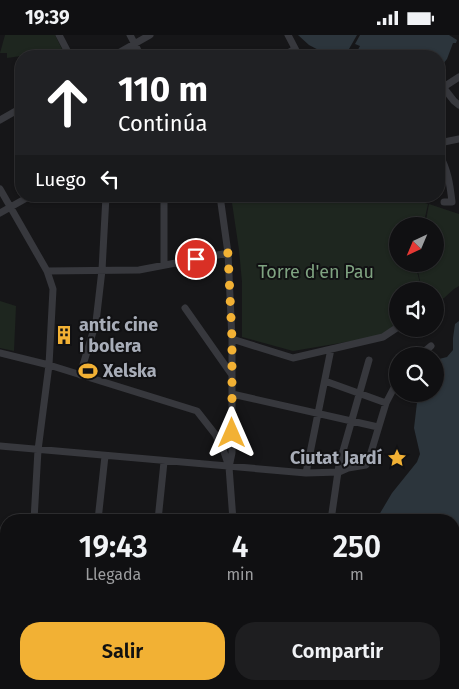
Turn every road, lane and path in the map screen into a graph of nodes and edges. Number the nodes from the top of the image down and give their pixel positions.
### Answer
1 (58, 35) edge
2 (130, 35) edge
3 (150, 35) edge
4 (288, 35) edge
5 (134, 44) junction
6 (295, 49) edge
7 (67, 50) edge
8 (124, 50) edge
9 (138, 50) edge
10 (459, 77) edge
11 (445, 86) edge
12 (445, 92) edge
13 (459, 105) edge
14 (15, 111) edge
15 (0, 120) edge
16 (459, 131) edge
17 (458, 139) edge
18 (445, 142) edge
19 (445, 164) edge
20 (0, 189) edge
21 (19, 202) edge
22 (106, 202) edge
23 (164, 202) edge
24 (221, 202) edge
25 (445, 202) edge
26 (10, 207) junction
27 (0, 213) edge
28 (228, 253) junction
29 (164, 264) junction
30 (102, 270) junction
31 (48, 271) junction
32 (185, 308) dead end
33 (389, 333) edge
34 (232, 339) junction
35 (331, 349) junction
36 (0, 353) edge
37 (369, 360) dead end
38 (49, 365) junction
39 (80, 375) junction
40 (232, 375) junction
41 (325, 381) junction
42 (360, 393) junction
43 (389, 393) edge
44 (232, 394) junction
45 (383, 402) junction
46 (318, 413) junction
47 (352, 421) junction
48 (378, 427) junction
49 (0, 446) edge
50 (38, 449) junction
51 (105, 456) junction
52 (164, 462) junction
53 (229, 467) junction
54 (306, 473) junction
55 (339, 473) junction
56 (34, 514) edge
57 (99, 514) edge
58 (159, 514) edge
59 (233, 514) edge
60 (332, 514) edge

1 - 7 street
2 - 5 street
3 - 5 street
4 - 6 street
5 - 8 street
5 - 9 street
10 - 11 street
12 - 13 street
14 - 15 street
16 - 17 street
17 - 18 street
19 - 25 street
20 - 26 street
21 - 26 street
22 - 30 street
23 - 29 street
24 - 28 street
26 - 27 street
26 - 31 street
28 - 29 street
28 - 34 street
29 - 30 street
30 - 31 street
30 - 39 street
31 - 38 street
32 - 40 street
33 - 35 street
34 - 35 street
34 - 40 street
35 - 41 street
36 - 38 street
37 - 42 street
38 - 39 street
38 - 50 street
39 - 53 street
40 - 44 street
41 - 42 street
41 - 46 street
42 - 45 street
42 - 47 street
43 - 45 street
44 - 46 street
44 - 53 street
45 - 48 street
46 - 47 street
46 - 54 street
47 - 48 street
47 - 55 street
48 - 55 street
49 - 50 street
50 - 51 street
50 - 56 street
51 - 52 street
51 - 57 street
52 - 53 street
52 - 58 street
53 - 54 street
53 - 59 street
54 - 55 street
55 - 60 street

